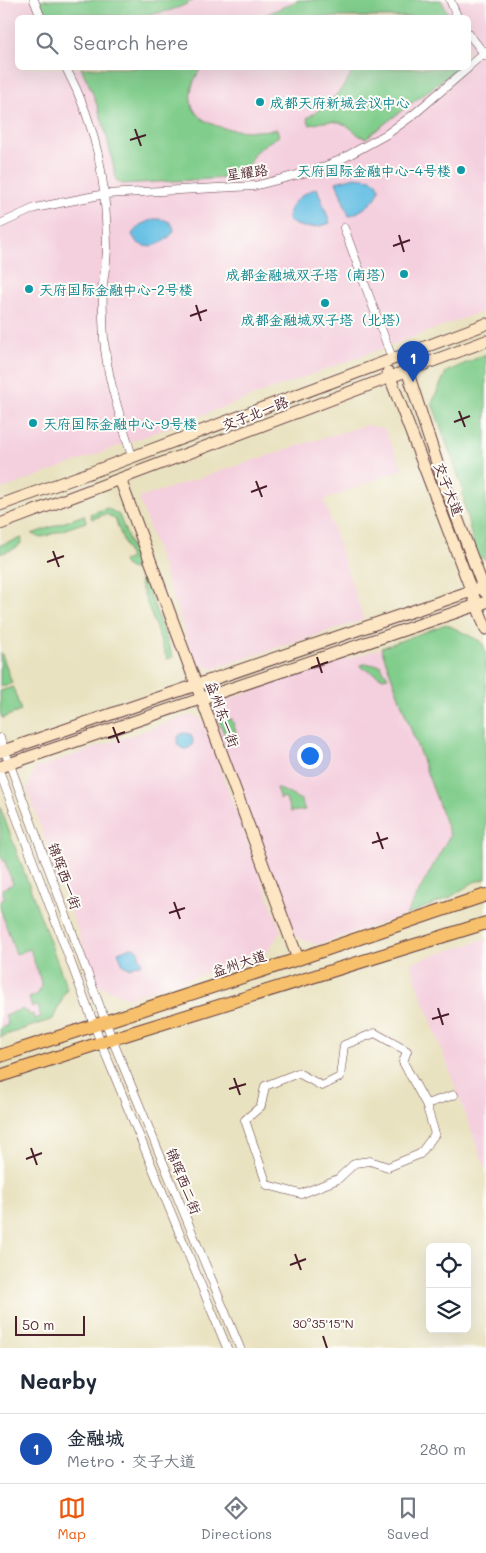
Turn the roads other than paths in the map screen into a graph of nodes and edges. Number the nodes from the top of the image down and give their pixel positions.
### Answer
1 (34, 0) edge
2 (450, 0) edge
3 (40, 15) edge
4 (457, 15) edge
5 (471, 37) edge
6 (485, 53) edge
7 (471, 65) edge
8 (67, 70) edge
9 (465, 70) edge
10 (105, 194) junction
11 (0, 224) edge
12 (344, 228) dead end
13 (486, 324) edge
14 (486, 341) edge
15 (393, 358) junction
16 (407, 370) junction
17 (390, 378) junction
18 (132, 457) junction
19 (120, 479) junction
20 (0, 505) edge
21 (0, 524) edge
22 (482, 589) edge
23 (482, 604) edge
24 (486, 628) edge
25 (197, 684) junction
26 (202, 698) junction
27 (0, 738) edge
28 (2, 752) edge
29 (5, 766) edge
30 (0, 773) edge
31 (486, 895) edge
32 (486, 923) edge
33 (298, 959) junction
34 (100, 1024) junction
35 (106, 1041) junction
36 (0, 1056) edge
37 (0, 1076) edge
38 (454, 1095) dead end
39 (426, 1104) junction
40 (227, 1348) edge
41 (240, 1348) edge

1 - 3 street
2 - 4 street
5 - 6 street
6 - 7 street, 星耀路
8 - 10 street
9 - 10 street, 星耀路
10 - 11 street, 星耀路
10 - 18 street
12 - 15 street
13 - 15 street, 交子北一路
14 - 16 street, 交子北一路
15 - 16 street, 交子大道
15 - 17 street, 交子大道
15 - 18 street, 交子北一路
16 - 17 street, 交子北一路
16 - 22 street, 交子大道
17 - 19 street, 交子北一路
17 - 22 street, 交子大道
18 - 20 street, 交子北一路
19 - 21 street, 交子北一路
19 - 25 street, 益州东一街
22 - 23 street, 交子大道
22 - 25 street
23 - 24 street, 交子大道
23 - 26 street
25 - 26 street, 益州东一街
25 - 28 street
26 - 29 street
26 - 33 street, 益州东一街
27 - 28 street, 锦晖西一街
28 - 29 street, 锦晖西一街
29 - 34 street, 锦晖西一街
30 - 34 street, 锦晖西一街
31 - 33 main road, 益州大道
32 - 35 main road
33 - 34 main road, 益州大道
34 - 35 street, 锦晖西二街
34 - 35 street, 锦晖西二街
34 - 36 main road, 益州大道
35 - 37 main road
35 - 40 street, 锦晖西二街
35 - 41 street, 锦晖西二街
38 - 39 street
39 - 39 street

